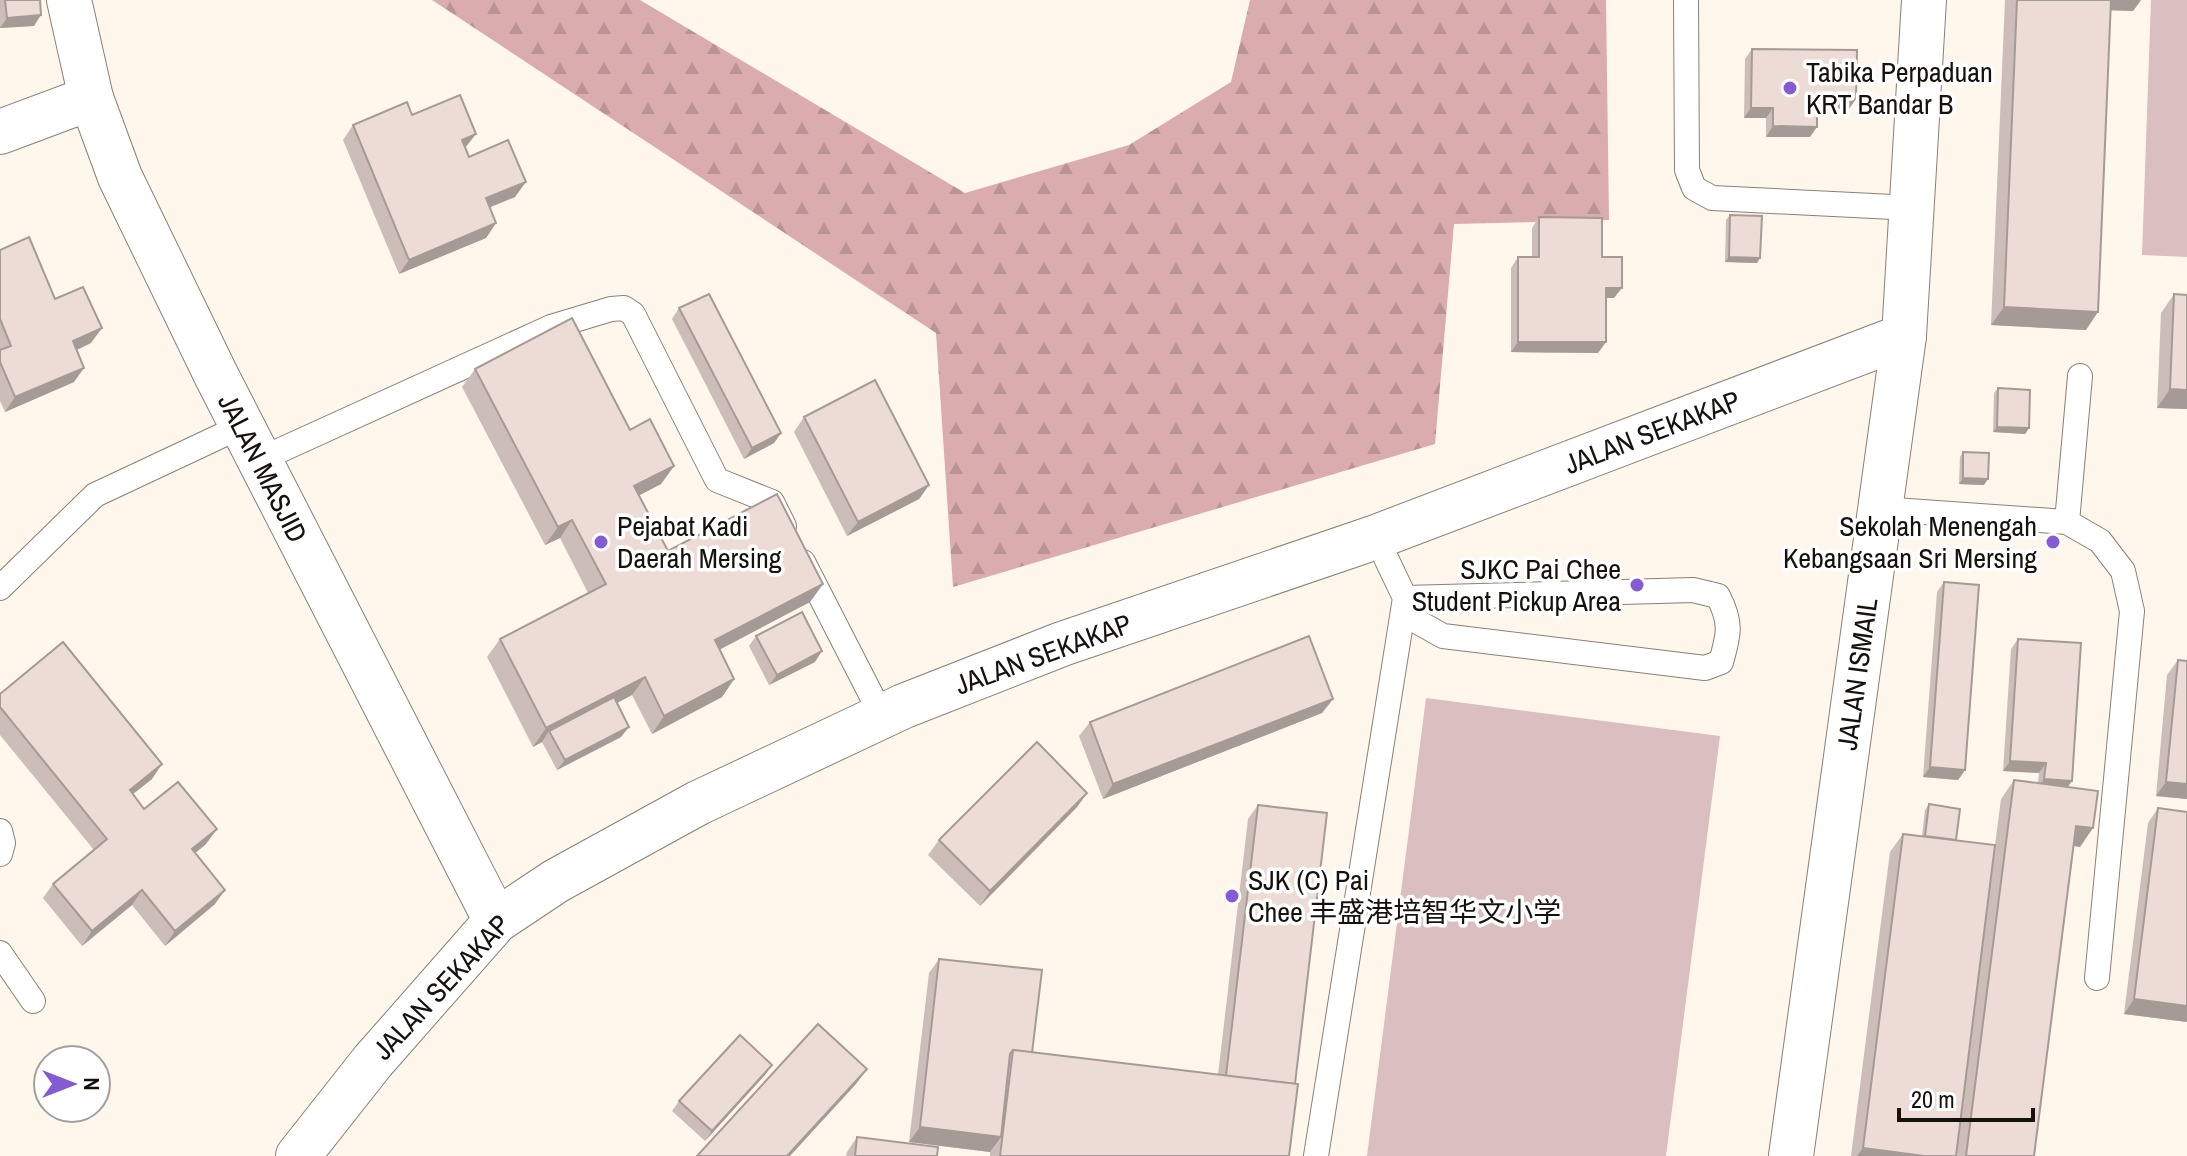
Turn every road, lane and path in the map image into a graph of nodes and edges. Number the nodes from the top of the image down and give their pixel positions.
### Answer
1 (69, 0) edge
2 (1686, 0) edge
3 (1924, 0) edge
4 (91, 98) junction
5 (0, 132) edge
6 (1913, 208) junction
7 (1904, 336) junction
8 (2080, 376) dead end
9 (251, 443) junction
10 (1880, 509) junction
11 (2067, 522) junction
12 (1376, 537) junction
13 (0, 588) edge
14 (1405, 598) junction
15 (882, 716) junction
16 (0, 831) edge
17 (0, 854) edge
18 (496, 921) junction
19 (0, 953) edge
20 (2097, 978) dead end
21 (33, 1001) dead end
22 (298, 1156) edge
23 (1316, 1156) edge
24 (1791, 1156) edge

1 - 4 street, JALAN MASJID
2 - 6 lane
3 - 6 street, JALAN ISMAIL
4 - 5 street
4 - 9 street, JALAN MASJID
6 - 7 street, JALAN ISMAIL
7 - 10 street, JALAN ISMAIL
7 - 12 street, JALAN SEKAKAP
8 - 11 lane
9 - 13 lane
9 - 15 lane
9 - 18 street, JALAN MASJID
10 - 11 lane
10 - 24 street, JALAN ISMAIL
11 - 20 lane
12 - 14 lane
12 - 15 street, JALAN SEKAKAP
14 - 14 lane
14 - 23 lane
15 - 18 street, JALAN SEKAKAP
16 - 17 lane
18 - 22 street, JALAN SEKAKAP
19 - 21 lane

